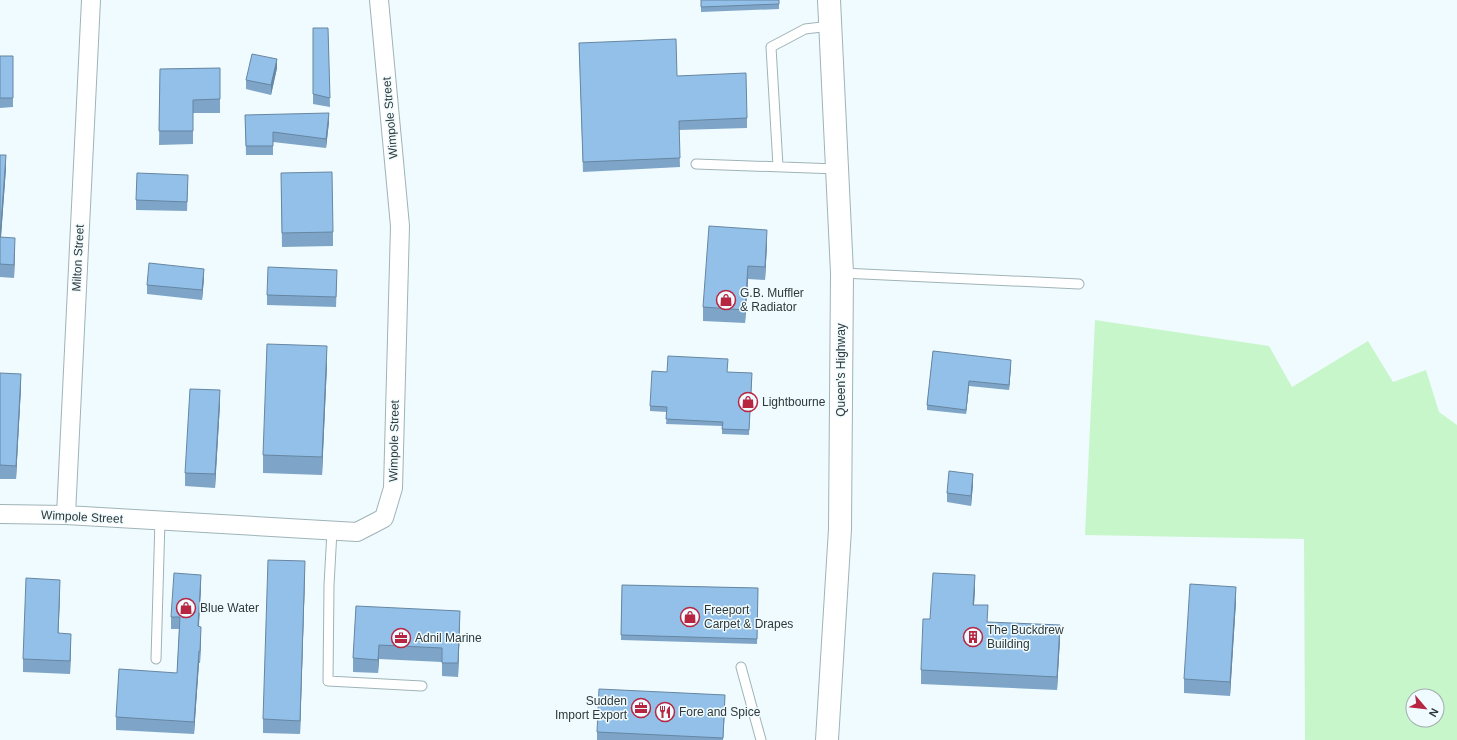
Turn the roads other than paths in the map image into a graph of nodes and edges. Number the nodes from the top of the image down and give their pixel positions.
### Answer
1 (91, 0) edge
2 (379, 0) edge
3 (829, 0) edge
4 (830, 26) junction
5 (696, 164) dead end
6 (778, 166) junction
7 (837, 169) junction
8 (842, 272) junction
9 (1079, 284) dead end
10 (0, 514) edge
11 (66, 515) junction
12 (160, 520) junction
13 (332, 531) junction
14 (156, 659) dead end
15 (741, 667) dead end
16 (422, 686) dead end
17 (761, 740) edge
18 (827, 740) edge

1 - 11 street, Milton Street
2 - 13 street, Wimpole Street
3 - 4 main road, Queen's Highway
4 - 6 lane
4 - 7 main road, Queen's Highway
5 - 6 lane
6 - 7 lane
7 - 8 main road, Queen's Highway
8 - 9 lane
8 - 18 main road, Queen's Highway
10 - 11 street, Wimpole Street
11 - 12 street, Wimpole Street
12 - 13 street, Wimpole Street
12 - 14 lane
13 - 16 lane
15 - 17 lane

